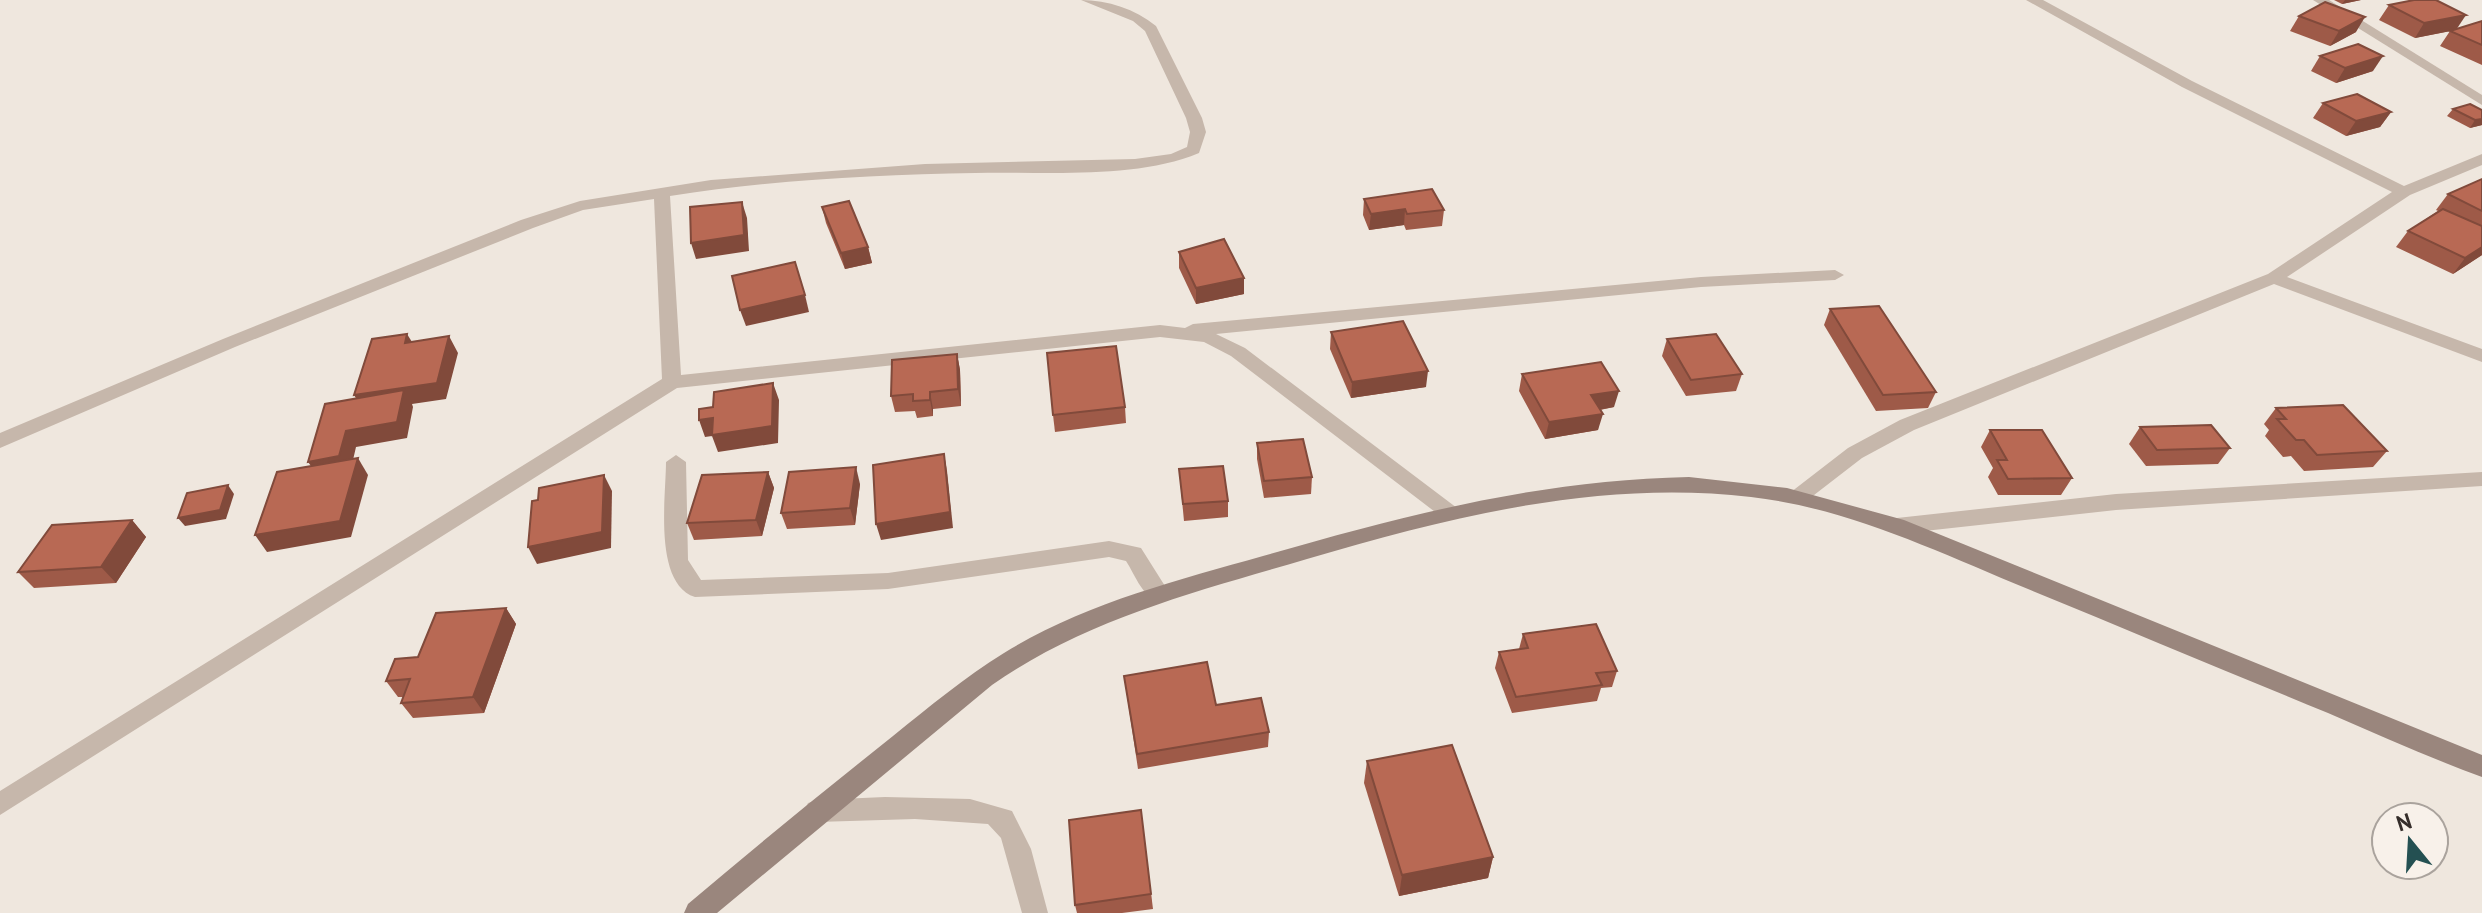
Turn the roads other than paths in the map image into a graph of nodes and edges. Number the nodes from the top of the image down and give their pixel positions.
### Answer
1 (1088, 0) edge
2 (2033, 0) edge
3 (2320, 0) edge
4 (2482, 101) edge
5 (2482, 159) edge
6 (662, 191) junction
7 (2404, 192) junction
8 (1835, 275) dead end
9 (2274, 278) junction
10 (1181, 332) junction
11 (2482, 356) edge
12 (672, 382) junction
13 (0, 441) edge
14 (676, 462) dead end
15 (2482, 479) edge
16 (1798, 497) junction
17 (1450, 513) junction
18 (1897, 526) junction
19 (1159, 594) junction
20 (2482, 766) edge
21 (0, 804) edge
22 (817, 811) junction
23 (697, 913) edge
24 (1035, 913) edge

1 - 6 street
2 - 7 street
3 - 4 street
5 - 7 street
6 - 12 street
6 - 13 street
7 - 9 street
8 - 10 street
9 - 11 street
9 - 16 street
10 - 12 street
10 - 17 street
12 - 21 street
14 - 19 street
15 - 18 street
16 - 17 street
16 - 18 street
17 - 19 street
18 - 20 street
19 - 22 street
22 - 23 street
22 - 24 street

